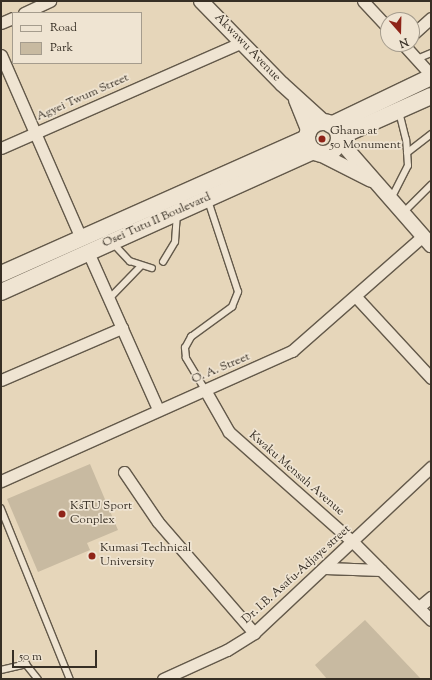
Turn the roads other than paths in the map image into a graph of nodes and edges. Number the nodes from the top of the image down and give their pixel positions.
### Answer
1 (50, 1) edge
2 (201, 1) edge
3 (363, 1) edge
4 (26, 12) edge
5 (12, 18) edge
6 (431, 18) edge
7 (380, 19) edge
8 (1, 23) edge
9 (420, 28) edge
10 (242, 42) junction
11 (410, 52) edge
12 (431, 53) edge
13 (1, 55) edge
14 (417, 59) junction
15 (431, 76) edge
16 (293, 95) junction
17 (431, 96) edge
18 (398, 110) junction
19 (334, 131) junction
20 (36, 133) junction
21 (431, 134) edge
22 (312, 144) junction
23 (1, 148) edge
24 (407, 153) junction
25 (371, 180) junction
26 (431, 185) edge
27 (208, 198) junction
28 (390, 201) junction
29 (177, 212) junction
30 (402, 214) junction
31 (81, 238) junction
32 (427, 240) edge
33 (111, 242) junction
34 (88, 252) junction
35 (163, 262) dead end
36 (140, 267) junction
37 (152, 268) dead end
38 (1, 274) edge
39 (1, 292) edge
40 (356, 298) junction
41 (109, 299) junction
42 (122, 328) junction
43 (431, 378) edge
44 (1, 380) edge
45 (205, 390) junction
46 (158, 409) junction
47 (431, 467) edge
48 (124, 472) dead end
49 (1, 481) edge
50 (1, 508) edge
51 (353, 542) junction
52 (325, 568) junction
53 (381, 570) junction
54 (431, 597) edge
55 (419, 607) junction
56 (431, 620) edge
57 (254, 633) junction
58 (1, 670) edge
59 (38, 679) edge
60 (70, 679) edge
61 (163, 679) edge

1 - 4 street
2 - 10 street, Akwawu Avenue
3 - 7 street
5 - 8 street
6 - 9 street
10 - 16 street, Akwawu Avenue
10 - 20 street, Agyei Twum Street
11 - 14 street
12 - 14 lane
13 - 20 street
14 - 15 street
15 - 19 main road
16 - 19 street, Akwawu Avenue
16 - 22 street, Akwawu Avenue
17 - 18 main road
18 - 19 main road
18 - 24 lane
19 - 22 main road
19 - 22 main road
19 - 25 street, Akwawu Avenue
20 - 23 street, Agyei Twum Street
20 - 31 street
21 - 24 lane
22 - 25 street
22 - 27 main road, Osei Tutu II Boulevard
22 - 31 main road, Osei Tutu II Boulevard
24 - 28 lane
25 - 28 street
26 - 30 lane
27 - 29 main road, Osei Tutu II Boulevard
27 - 45 lane
28 - 30 street
29 - 33 main road, Osei Tutu II Boulevard
29 - 35 lane
30 - 32 street
31 - 38 main road, Osei Tutu II Boulevard
32 - 40 street, O. A. Street
33 - 34 main road, Osei Tutu II Boulevard
33 - 36 lane
34 - 39 main road, Osei Tutu II Boulevard
34 - 41 street
36 - 37 lane
36 - 41 lane
40 - 43 street
40 - 45 street, O. A. Street
41 - 42 street
42 - 44 street
42 - 46 street
45 - 46 street, O. A. Street
45 - 51 street, Kwaku Mensah Avenue
46 - 49 street, O. A. Street
47 - 51 street, Dr. I.B. Asafu-Adjaye street
48 - 57 street
50 - 60 lane
51 - 52 street, Dr. I.B. Asafu-Adjaye street
51 - 53 street, Kwaku Mensah Avenue
52 - 53 street
52 - 57 street, Dr. I.B. Asafu-Adjaye street
53 - 55 street, Kwaku Mensah Avenue
54 - 55 street
55 - 56 street, Kwaku Mensah Avenue
57 - 61 street, Dr. I.B. Asafu-Adjaye street
58 - 59 lane

